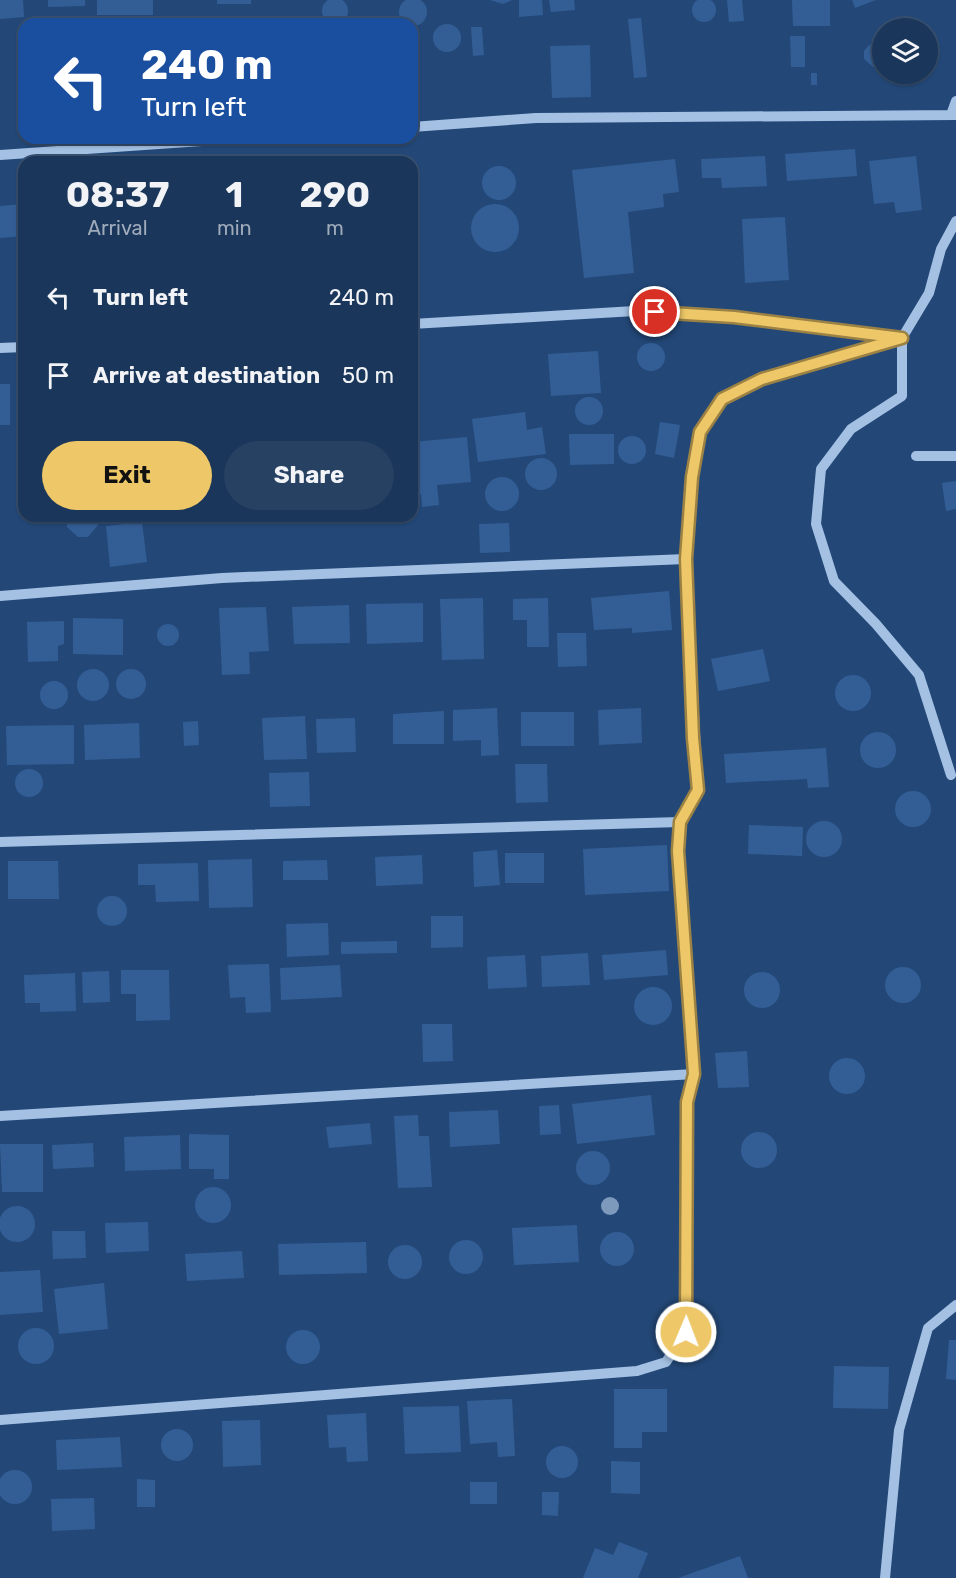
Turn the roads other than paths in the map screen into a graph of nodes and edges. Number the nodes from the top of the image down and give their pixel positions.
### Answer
1 (956, 101) edge
2 (953, 115) edge
3 (418, 127) edge
4 (159, 144) edge
5 (0, 155) edge
6 (956, 221) edge
7 (418, 324) edge
8 (902, 338) junction
9 (18, 347) edge
10 (0, 348) edge
11 (916, 456) dead end
12 (956, 456) edge
13 (686, 559) junction
14 (0, 596) edge
15 (951, 775) dead end
16 (680, 822) junction
17 (0, 842) edge
18 (694, 1074) junction
19 (0, 1116) edge
20 (956, 1305) edge
21 (0, 1420) edge
22 (885, 1578) edge

1 - 2 street
2 - 3 street
4 - 5 street
6 - 8 street
7 - 8 street
8 - 13 street
8 - 15 street
9 - 10 street
11 - 12 street
13 - 14 street
13 - 16 street
16 - 17 street
16 - 18 street
18 - 19 street
18 - 21 street
20 - 22 street

